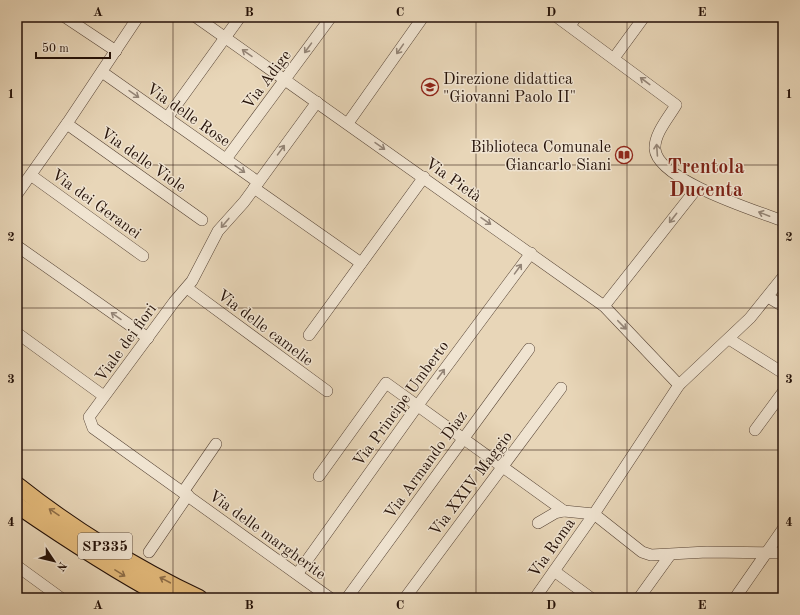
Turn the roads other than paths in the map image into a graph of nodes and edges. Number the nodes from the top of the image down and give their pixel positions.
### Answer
1 (65, 17) edge
2 (138, 17) edge
3 (196, 17) edge
4 (240, 17) edge
5 (331, 17) edge
6 (423, 17) edge
7 (558, 17) edge
8 (644, 17) edge
9 (573, 21) edge
10 (225, 37) junction
11 (116, 51) junction
12 (614, 58) junction
13 (102, 72) junction
14 (286, 80) junction
15 (317, 102) junction
16 (167, 118) junction
17 (348, 123) junction
18 (67, 124) junction
19 (226, 159) junction
20 (32, 176) junction
21 (424, 177) junction
22 (256, 185) junction
23 (697, 188) junction
24 (17, 194) edge
25 (202, 220) dead end
26 (783, 221) edge
27 (17, 246) edge
28 (531, 252) junction
29 (143, 256) dead end
30 (361, 264) junction
31 (783, 277) edge
32 (187, 288) junction
33 (768, 297) junction
34 (604, 306) junction
35 (783, 306) edge
36 (17, 333) edge
37 (309, 335) dead end
38 (148, 338) junction
39 (729, 339) junction
40 (529, 349) dead end
41 (783, 373) edge
42 (679, 385) junction
43 (561, 388) dead end
44 (327, 391) dead end
45 (783, 392) edge
46 (101, 394) dead end
47 (418, 405) junction
48 (89, 417) joint
49 (755, 430) dead end
50 (463, 439) junction
51 (216, 444) dead end
52 (502, 468) junction
53 (320, 476) dead end
54 (17, 485) edge
55 (186, 494) junction
56 (17, 505) edge
57 (564, 511) junction
58 (594, 514) junction
59 (538, 523) dead end
60 (783, 529) edge
61 (150, 552) dead end
62 (766, 553) junction
63 (783, 553) edge
64 (670, 555) junction
65 (17, 566) edge
66 (554, 571) junction
67 (298, 573) junction
68 (61, 598) edge
69 (166, 598) edge
70 (199, 598) edge
71 (330, 598) edge
72 (347, 598) edge
73 (405, 598) edge
74 (535, 598) edge
75 (591, 598) edge
76 (639, 598) edge
77 (735, 598) edge

1 - 11 street
2 - 11 street
3 - 10 street, Via Pietà
4 - 10 street
5 -> 14 street, Via Adige
6 -> 17 street
7 - 9 street
8 - 12 street
9 - 12 street
14 -> 10 street, Via Pietà
10 - 16 street
11 - 13 street
23 -> 12 street
13 -> 16 street, Via delle Rose
13 - 18 street
14 - 15 street, Via Pietà
14 - 19 street, Via Adige
15 - 17 street, Via Pietà
22 -> 15 street
16 - 19 street, Via delle Rose
17 -> 21 street, Via Pietà
18 - 20 street
18 - 25 street, Via delle Viole
19 -> 22 street, Via delle Rose
20 - 24 street
20 - 29 street, Via dei Geranei
21 -> 28 street, Via Pietà
21 - 30 street
22 - 30 street, Via delle Rose
22 -> 32 street, Viale dei fiori
26 -> 23 street
23 -> 34 street
38 -> 27 street
28 - 34 street, Via Pietà
47 -> 28 street, Via Principe Umberto
30 - 37 street
31 - 33 street, Via Roma
32 - 38 street, Viale dei fiori
32 - 44 street, Via delle camelie
33 - 35 street
33 - 39 street, Via Roma
34 -> 42 street, Via Pietà
36 - 46 street
38 - 48 street, Viale dei fiori
39 - 41 street
39 - 42 street, Via Roma
40 - 50 street, Via Armando Diaz
42 - 58 street, Via Roma
43 - 52 street, Via XXIV Maggio
45 - 49 street
47 - 50 street
47 - 53 street
47 - 67 street, Via Principe Umberto
48 - 55 street, Via delle margherite
50 - 52 street
50 - 72 street, Via Armando Diaz
51 - 55 street, Via delle margherite
52 - 57 street
52 - 73 street, Via XXIV Maggio
70 -> 54 highway, SP335
55 - 61 street, Via delle margherite
55 - 67 street, Via delle margherite
56 -> 69 highway, SP335
57 - 58 street
57 - 59 street
58 - 64 street
58 - 66 street, Via Roma
60 - 62 street
62 - 63 street
62 - 64 street
62 - 77 street
64 - 76 street
65 - 68 street
66 - 74 street, Via Roma
66 - 75 street
67 - 71 street, Via delle margherite

